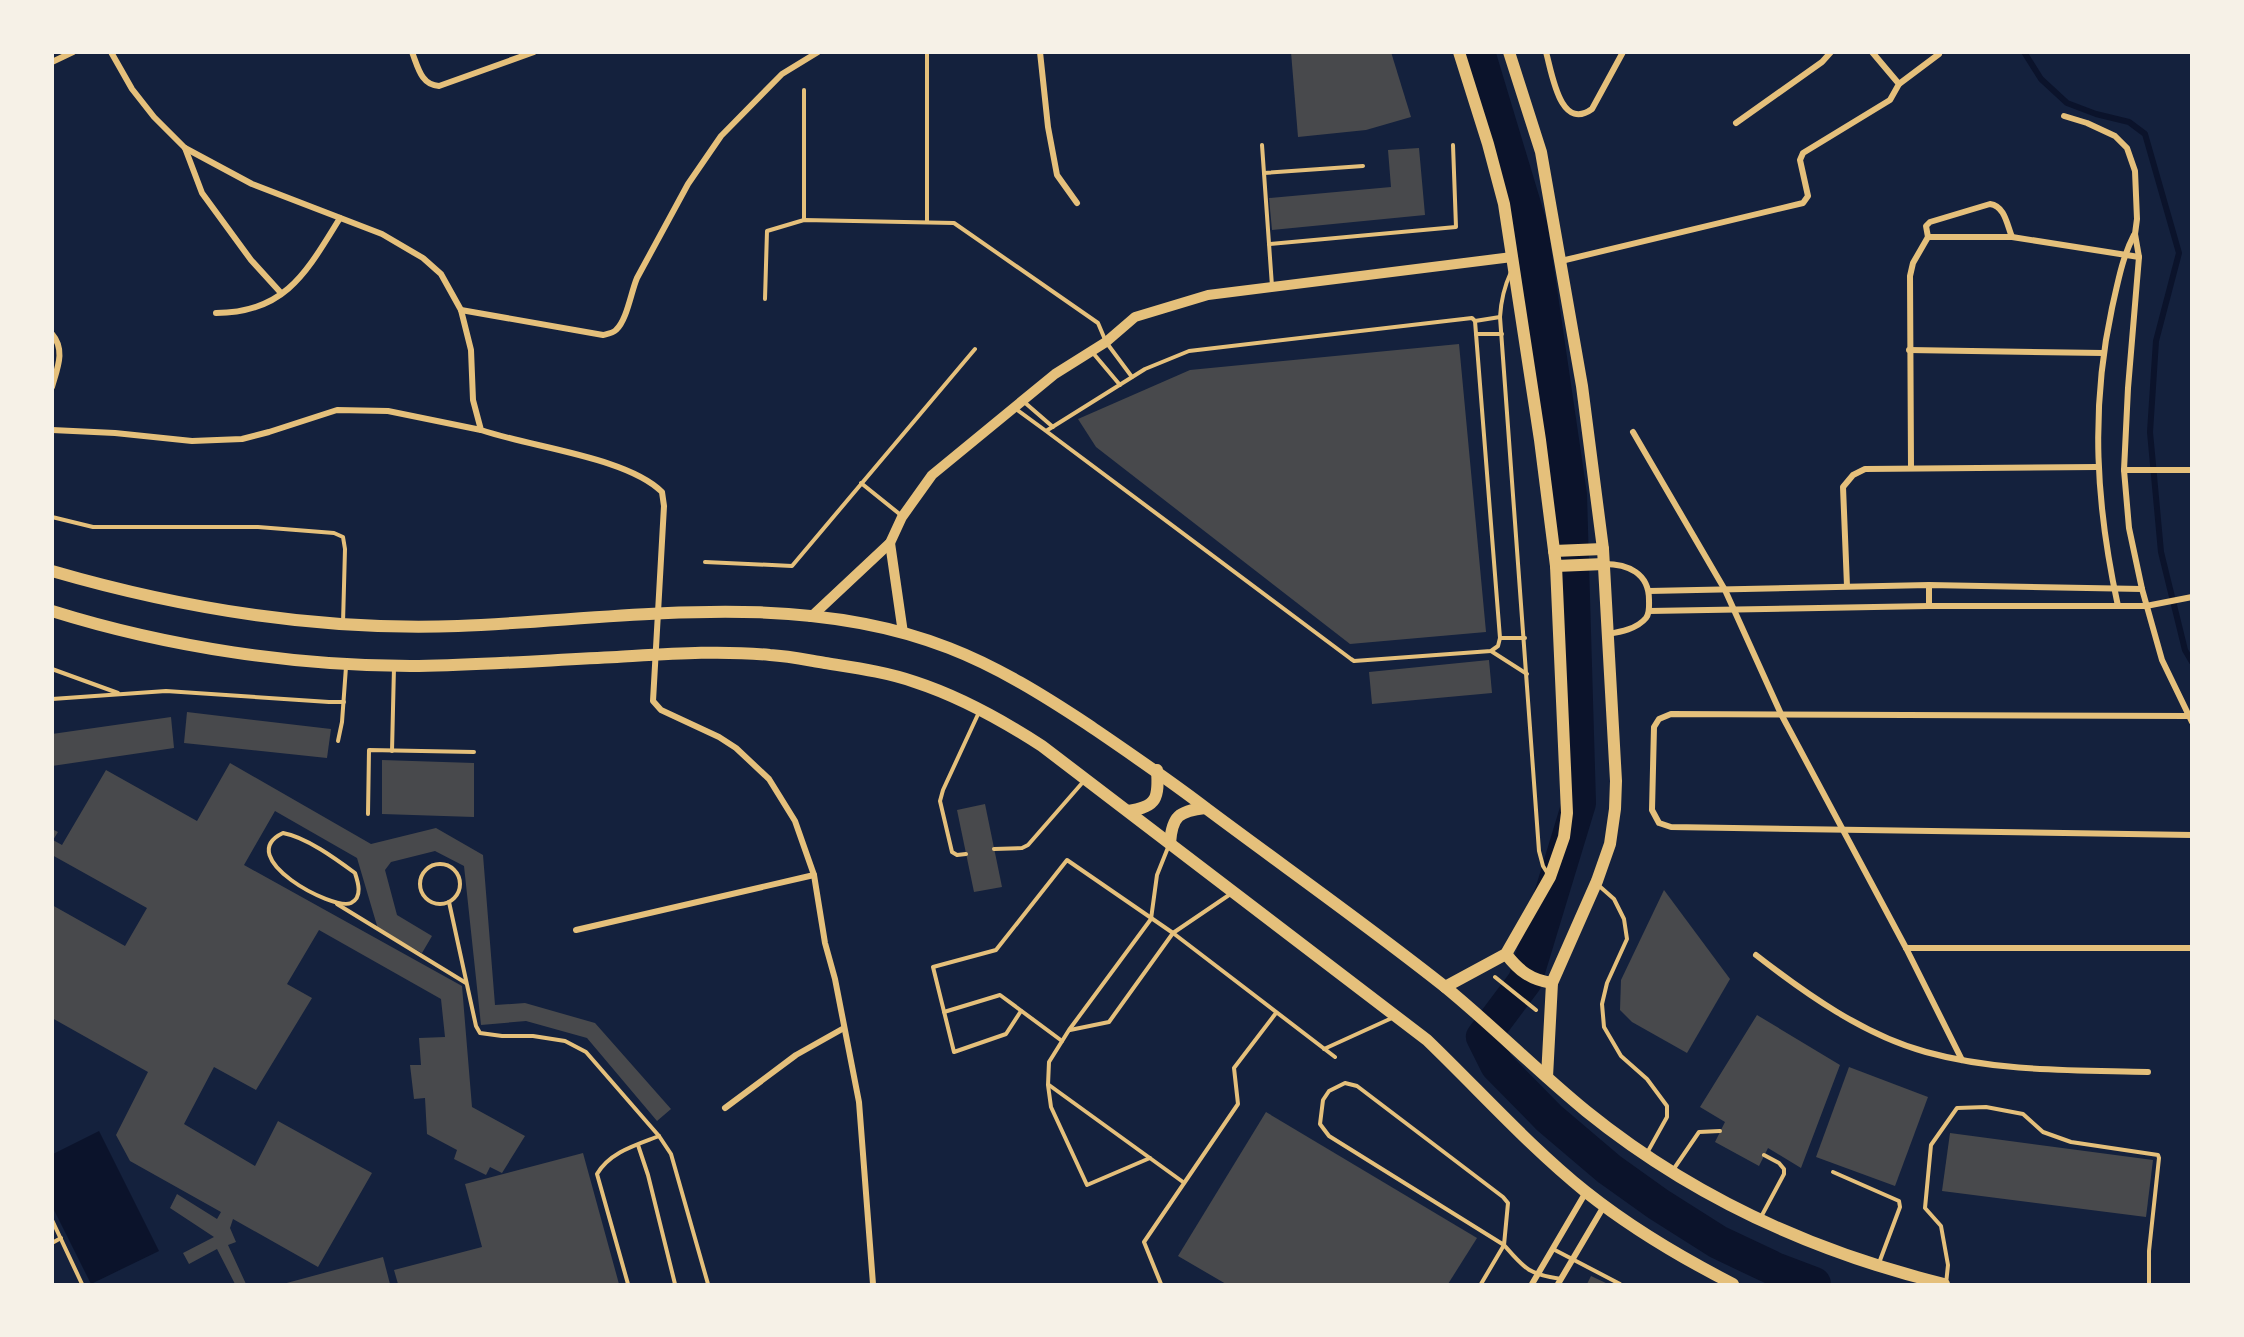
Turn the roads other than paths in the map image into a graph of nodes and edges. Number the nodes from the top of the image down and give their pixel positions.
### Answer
1 (73, 52) edge
2 (111, 52) edge
3 (412, 52) edge
4 (534, 52) edge
5 (818, 52) edge
6 (927, 52) edge
7 (1040, 52) edge
8 (1458, 52) edge
9 (1509, 52) edge
10 (1545, 52) edge
11 (1623, 52) edge
12 (1831, 52) edge
13 (1872, 52) edge
14 (1939, 54) edge
15 (52, 62) edge
16 (1899, 84) junction
17 (804, 90) dead end
18 (2064, 116) dead end
19 (1736, 123) dead end
20 (1262, 145) dead end
21 (1453, 145) dead end
22 (185, 148) junction
23 (1363, 166) dead end
24 (1264, 173) junction
25 (1077, 203) dead end
26 (340, 218) junction
27 (804, 220) junction
28 (927, 222) junction
29 (2135, 234) junction
30 (1928, 237) junction
31 (2012, 237) junction
32 (1269, 244) junction
33 (2124, 256) junction
34 (2139, 256) junction
35 (1513, 261) junction
36 (1560, 261) junction
37 (1273, 287) junction
38 (281, 293) junction
39 (765, 299) dead end
40 (461, 310) junction
41 (216, 313) dead end
42 (1500, 317) junction
43 (1475, 321) junction
44 (52, 334) edge
45 (1475, 334) junction
46 (1502, 334) junction
47 (1106, 342) junction
48 (975, 349) dead end
49 (1909, 350) junction
50 (1091, 351) junction
51 (2103, 352) junction
52 (1132, 377) junction
53 (1120, 385) junction
54 (52, 387) edge
55 (1018, 404) junction
56 (1053, 427) junction
57 (52, 430) edge
58 (481, 430) junction
59 (1046, 431) junction
60 (1633, 432) dead end
61 (2097, 467) junction
62 (1911, 468) junction
63 (2124, 470) junction
64 (2192, 470) edge
65 (861, 483) junction
66 (902, 517) junction
67 (52, 518) edge
68 (890, 543) junction
69 (1600, 549) junction
70 (1561, 551) junction
71 (705, 562) dead end
72 (1599, 564) junction
73 (1562, 566) junction
74 (52, 571) edge
75 (1929, 585) junction
76 (1848, 586) junction
77 (2114, 588) junction
78 (2142, 588) junction
79 (1725, 590) junction
80 (1649, 591) junction
81 (2191, 597) edge
82 (1929, 606) junction
83 (2118, 606) junction
84 (2146, 606) junction
85 (52, 611) edge
86 (1649, 611) junction
87 (1734, 611) junction
88 (811, 617) junction
89 (343, 623) junction
90 (903, 633) junction
91 (1608, 634) junction
92 (1500, 638) junction
93 (1525, 638) junction
94 (1491, 651) junction
95 (346, 664) junction
96 (394, 666) junction
97 (52, 669) edge
98 (1527, 674) junction
99 (122, 694) junction
100 (52, 699) edge
101 (344, 702) junction
102 (980, 710) junction
103 (1781, 714) junction
104 (2190, 719) edge
105 (339, 741) dead end
106 (392, 751) junction
107 (474, 752) dead end
108 (1156, 770) junction
109 (1085, 779) junction
110 (1205, 808) junction
111 (1128, 811) junction
112 (368, 814) dead end
113 (1842, 831) junction
114 (2192, 835) edge
115 (1170, 843) junction
116 (994, 849) dead end
117 (966, 854) dead end
118 (814, 874) junction
119 (1551, 877) junction
120 (1596, 882) junction
121 (1233, 892) junction
122 (449, 902) junction
123 (336, 903) junction
124 (1151, 919) junction
125 (576, 930) dead end
126 (1173, 933) junction
127 (1906, 948) junction
128 (2192, 948) edge
129 (1756, 955) dead end
130 (1509, 958) junction
131 (1548, 983) junction
132 (466, 984) junction
133 (1445, 987) junction
134 (1021, 1011) junction
135 (944, 1012) junction
136 (1276, 1013) junction
137 (1395, 1016) junction
138 (844, 1028) junction
139 (1069, 1030) junction
140 (1062, 1041) junction
141 (1324, 1049) junction
142 (1335, 1057) dead end
143 (1962, 1060) junction
144 (2148, 1072) dead end
145 (1547, 1077) junction
146 (1048, 1084) junction
147 (725, 1108) dead end
148 (1720, 1131) dead end
149 (659, 1137) junction
150 (638, 1145) junction
151 (1647, 1154) junction
152 (1764, 1155) dead end
153 (1150, 1158) junction
154 (1671, 1172) junction
155 (1833, 1172) dead end
156 (1183, 1182) junction
157 (1586, 1192) junction
158 (1604, 1206) junction
159 (1759, 1220) junction
160 (1504, 1245) junction
161 (1553, 1249) junction
162 (1572, 1261) junction
163 (1878, 1267) junction
164 (1537, 1275) junction
165 (1560, 1282) edge
166 (628, 1284) edge
167 (675, 1284) edge
168 (708, 1284) edge
169 (873, 1284) edge
170 (1161, 1284) edge
171 (1481, 1284) edge
172 (1532, 1284) edge
173 (1620, 1284) edge
174 (1732, 1284) edge
175 (1945, 1284) edge
176 (2149, 1284) edge

1 - 15 street
2 - 22 street
3 - 4 street
5 - 40 street
6 - 28 lane
7 - 25 street
8 - 35 main road
9 - 36 main road
10 - 11 street
12 - 19 street
13 - 16 street
14 - 16 street
16 - 36 street
17 - 27 lane
18 - 29 street
20 - 24 lane
21 - 32 lane
22 - 26 street
22 - 38 street
23 - 24 lane
24 - 32 lane
26 - 38 street
26 - 40 street
27 - 28 lane
27 - 39 lane
28 - 47 lane
29 - 33 street
29 - 34 street
30 - 31 street
30 - 31 street
30 - 49 street
31 - 33 street
32 - 37 lane
33 - 34 street
33 - 51 street
34 - 63 street
35 - 37 street
35 - 42 lane
35 - 70 main road
36 - 69 main road
37 - 47 street
38 - 41 street
40 - 58 street
42 - 43 lane
42 - 46 lane
43 - 45 lane
43 - 52 lane
44 - 54 street
45 - 46 lane
45 - 92 lane
46 - 93 lane
47 - 50 street
47 - 52 lane
48 - 65 lane
49 - 51 street
49 - 62 street
50 - 53 lane
50 - 55 street
51 - 61 street
52 - 53 lane
53 - 56 lane
55 - 56 lane
55 - 59 lane
55 - 66 street
56 - 59 lane
57 - 58 street
58 - 118 street
59 - 94 lane
60 - 79 street
61 - 62 street
61 - 77 street
62 - 76 street
63 - 64 street
63 - 78 street
65 - 66 lane
65 - 71 lane
66 - 68 street
67 - 89 lane
68 - 88 street
68 - 90 street
69 - 70 main road
69 - 72 main road
70 - 73 main road
72 - 73 main road
72 - 80 street
72 - 91 main road
73 - 119 main road
74 - 89 main road
75 - 76 street
75 - 77 street
75 - 82 street
76 - 79 street
77 - 78 street
77 - 83 street
78 - 84 street
79 - 80 street
79 - 87 street
80 - 86 street
81 - 84 street
82 - 83 street
82 - 87 street
83 - 84 street
84 - 104 street
85 - 95 main road
86 - 87 street
86 - 91 street
87 - 103 street
88 - 89 main road
88 - 90 main road
90 - 108 main road
91 - 120 main road
92 - 93 lane
92 - 94 lane
93 - 98 lane
94 - 98 lane
95 - 96 main road
95 - 101 lane
96 - 102 main road
96 - 106 lane
97 - 99 lane
98 - 119 lane
99 - 100 lane
99 - 101 lane
101 - 105 lane
102 - 109 main road
102 - 117 lane
103 - 104 street
103 - 113 street
103 - 113 street
106 - 107 lane
106 - 112 lane
108 - 110 main road
108 - 111 main road
109 - 111 main road
109 - 116 lane
110 - 115 main road
110 - 133 main road
111 - 115 main road
113 - 114 street
113 - 127 street
115 - 121 main road
115 - 124 lane
118 - 125 street
118 - 138 street
119 - 130 main road
120 - 131 main road
120 - 151 lane
121 - 126 lane
121 - 137 main road
122 - 122 lane
122 - 132 lane
123 - 123 lane
123 - 132 lane
124 - 126 lane
124 - 135 lane
124 - 139 lane
126 - 136 lane
126 - 139 lane
127 - 128 street
127 - 143 street
129 - 143 street
130 - 131 main road
130 - 133 main road
131 - 145 main road
132 - 149 lane
133 - 145 main road
134 - 135 lane
134 - 135 lane
134 - 140 lane
136 - 141 lane
136 - 156 lane
137 - 141 lane
137 - 157 main road
138 - 147 street
138 - 169 street
139 - 140 lane
140 - 146 lane
141 - 142 lane
143 - 144 street
145 - 151 main road
146 - 153 lane
146 - 153 lane
148 - 154 lane
149 - 150 lane
149 - 168 lane
150 - 166 lane
150 - 167 lane
151 - 154 main road
152 - 159 lane
153 - 156 lane
154 - 159 main road
155 - 163 lane
156 - 170 lane
157 - 158 main road
157 - 161 street
158 - 162 street
158 - 174 main road
159 - 163 main road
160 - 160 lane
160 - 164 lane
160 - 171 lane
161 - 162 lane
161 - 164 street
162 - 165 street
162 - 173 lane
163 - 175 main road
164 - 165 lane
164 - 172 street
175 - 176 lane

